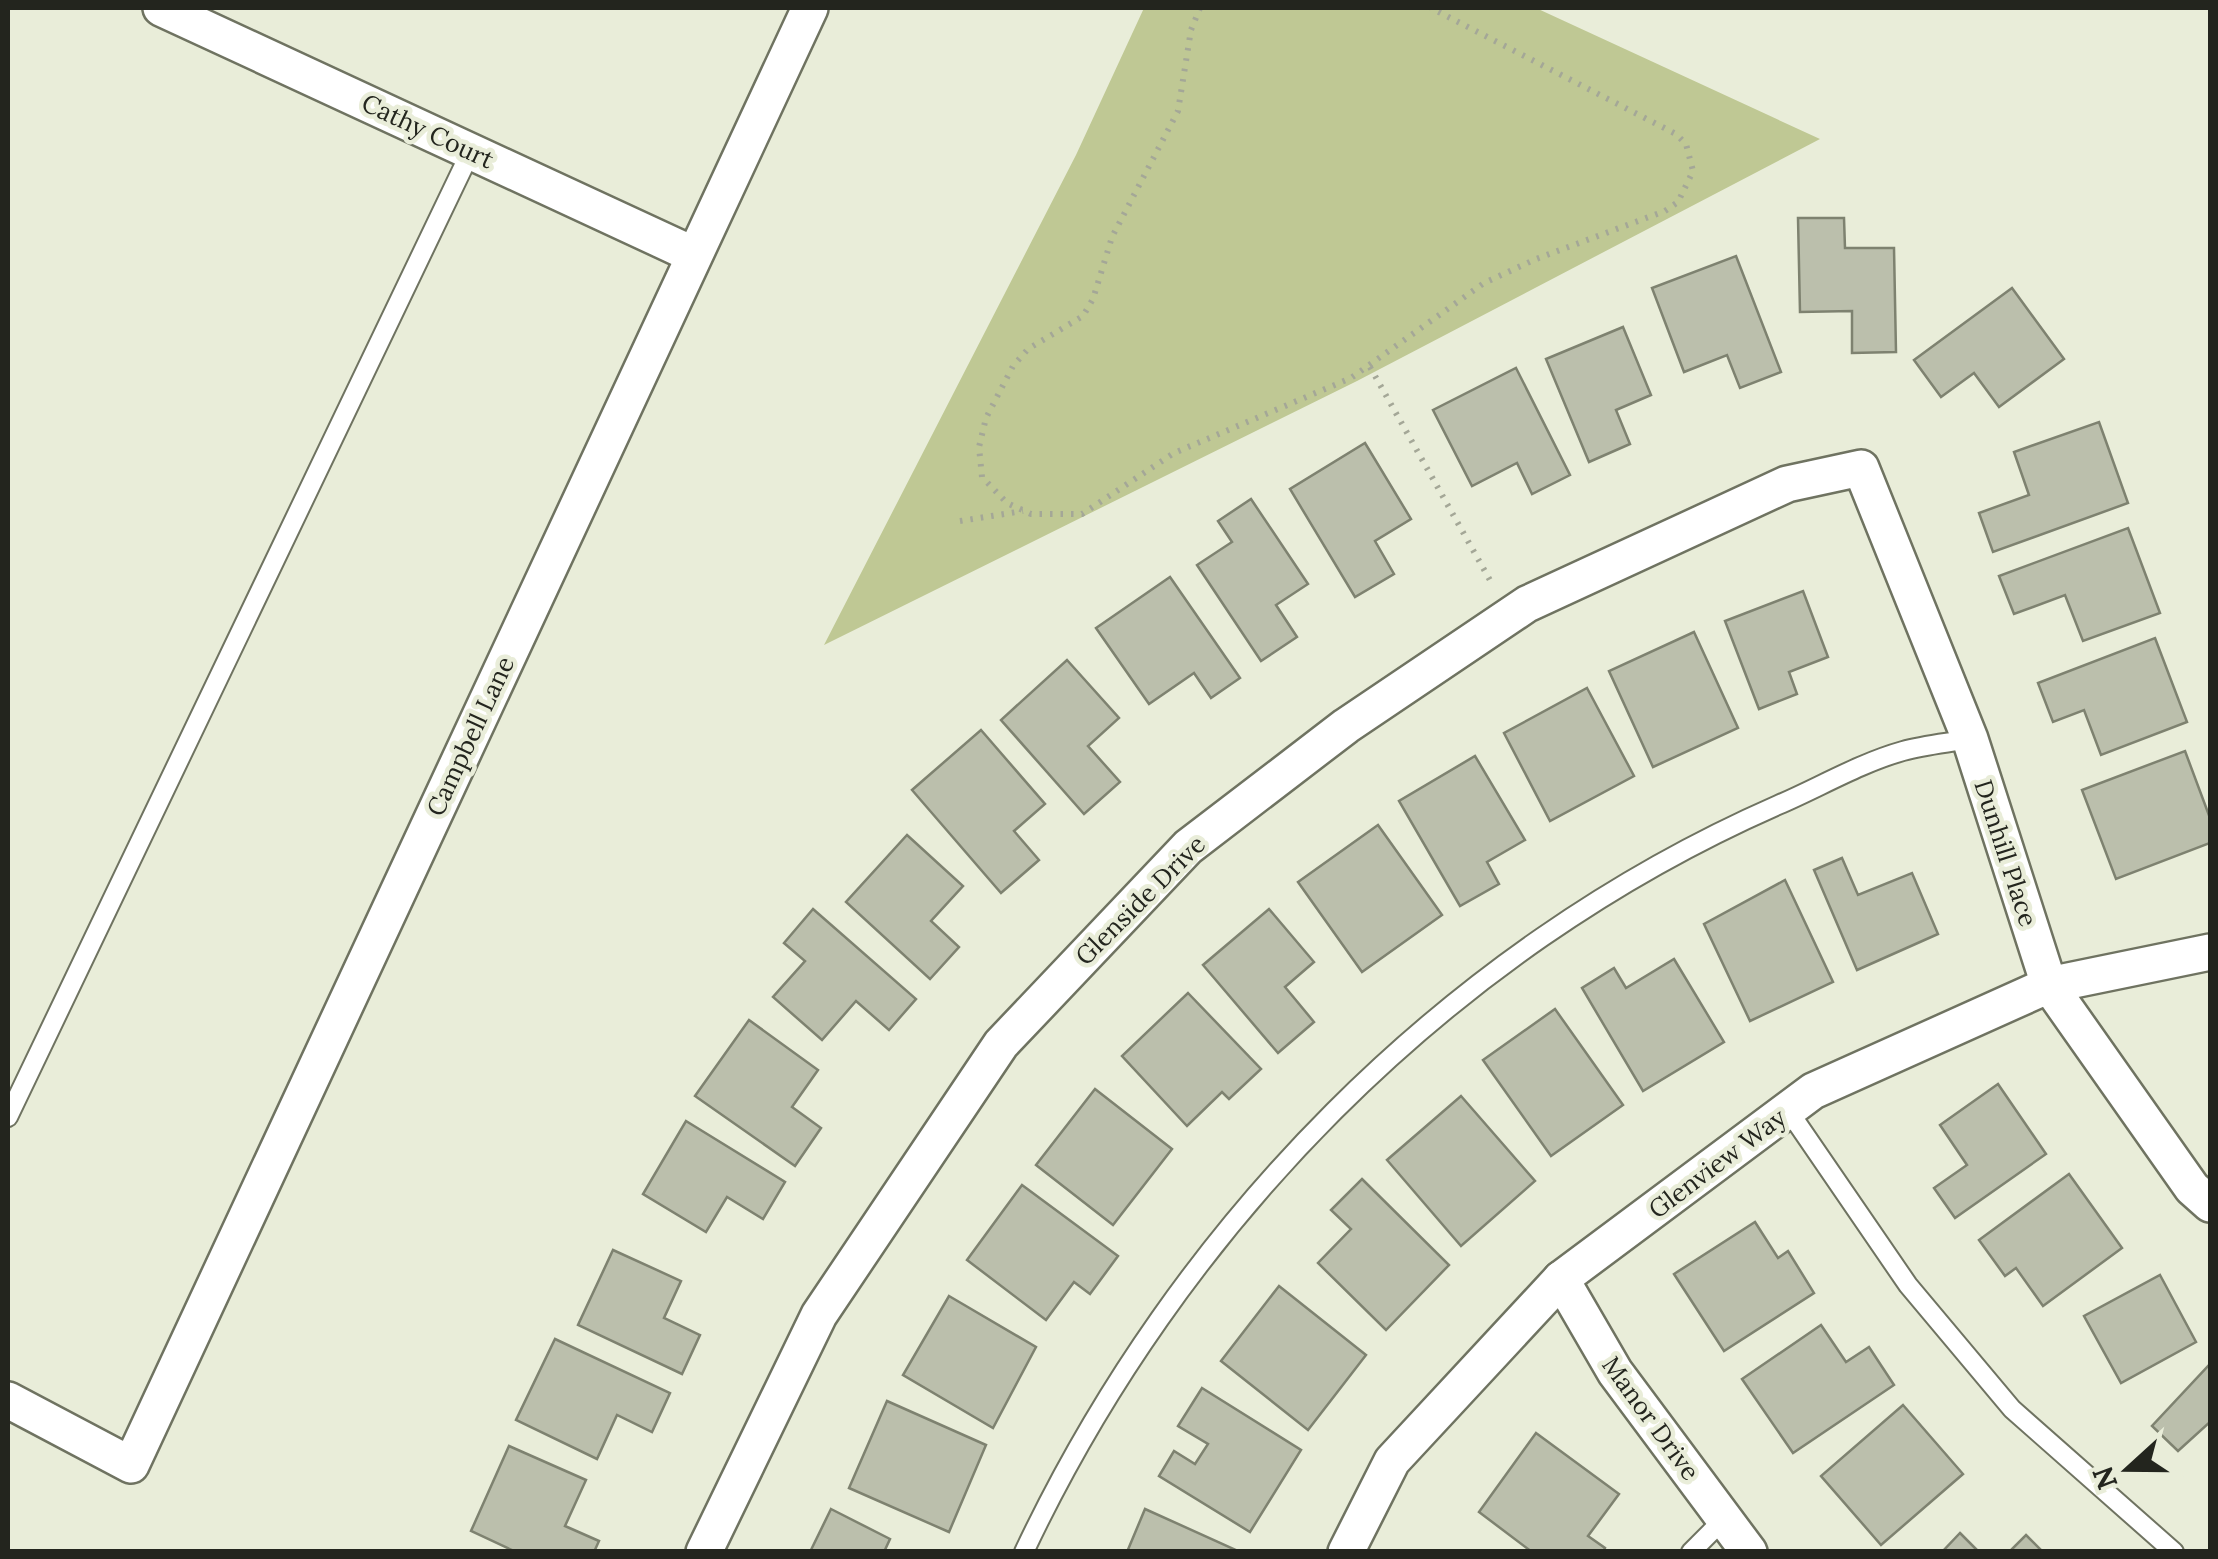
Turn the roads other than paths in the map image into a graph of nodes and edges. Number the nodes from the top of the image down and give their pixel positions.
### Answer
1 (161, 8) edge
2 (810, 8) edge
3 (471, 152) junction
4 (694, 255) junction
5 (1861, 468) joint
6 (1970, 739) junction
7 (2210, 952) edge
8 (2049, 985) junction
9 (1788, 1110) junction
10 (8, 1117) edge
11 (2210, 1204) edge
12 (1562, 1279) junction
13 (8, 1400) edge
14 (1724, 1519) junction
15 (704, 1552) edge
16 (1024, 1552) edge
17 (1346, 1552) edge
18 (1692, 1552) edge
19 (1748, 1552) edge
20 (2174, 1552) edge

1 - 3 street, Cathy Court
2 - 4 street, Campbell Lane
3 - 4 street, Cathy Court
3 - 10 lane
4 - 13 street, Campbell Lane
5 - 6 street, Dunhill Place
5 - 15 street, Glenside Drive
6 - 8 street, Dunhill Place
6 - 16 lane
7 - 8 street, Glenview Way
8 - 9 street, Glenview Way
8 - 11 street, Dunhill Place
9 - 12 street, Glenview Way
9 - 20 lane
12 - 14 street, Manor Drive
12 - 17 street, Glenview Way
14 - 18 lane
14 - 19 street, Manor Drive

